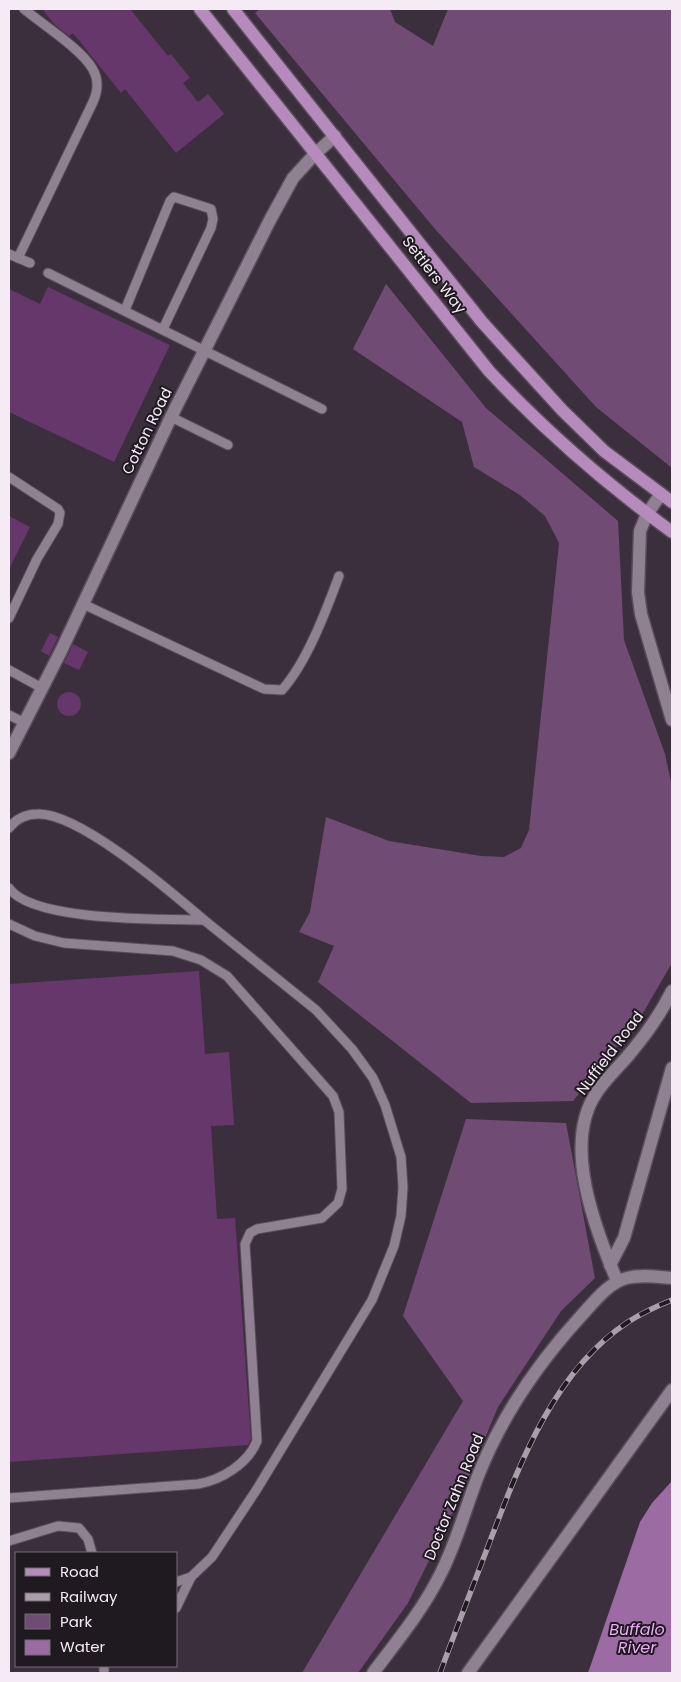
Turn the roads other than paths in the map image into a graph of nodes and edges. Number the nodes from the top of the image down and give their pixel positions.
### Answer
1 (24, 9) edge
2 (200, 9) edge
3 (233, 9) edge
4 (335, 136) junction
5 (315, 154) junction
6 (9, 254) edge
7 (18, 258) junction
8 (30, 263) dead end
9 (48, 273) dead end
10 (125, 310) junction
11 (164, 329) junction
12 (205, 350) junction
13 (322, 409) dead end
14 (171, 417) junction
15 (228, 445) dead end
16 (9, 477) edge
17 (661, 494) junction
18 (672, 502) edge
19 (647, 514) junction
20 (672, 532) edge
21 (339, 576) dead end
22 (83, 604) junction
23 (9, 618) edge
24 (9, 670) edge
25 (42, 688) junction
26 (9, 715) edge
27 (672, 720) edge
28 (25, 723) junction
29 (9, 753) edge
30 (9, 828) edge
31 (9, 888) edge
32 (204, 920) junction
33 (9, 924) edge
34 (672, 991) edge
35 (672, 1068) edge
36 (610, 1265) junction
37 (668, 1278) edge
38 (617, 1282) junction
39 (672, 1390) edge
40 (9, 1498) edge
41 (9, 1541) edge
42 (92, 1552) edge
43 (191, 1577) junction
44 (178, 1581) edge
45 (178, 1604) edge
46 (373, 1673) edge
47 (468, 1673) edge

1 - 7 lane
2 - 5 main road, Settlers Way
3 - 4 main road, Settlers Way
4 - 5 street, Cotton Road
4 - 17 main road, Settlers Way
5 - 12 street, Cotton Road
5 - 19 main road, Settlers Way
6 - 7 lane
7 - 8 lane
9 - 10 lane
10 - 11 lane
10 - 11 lane
11 - 12 lane
12 - 13 lane
12 - 14 street, Cotton Road
14 - 15 lane
14 - 22 street, Cotton Road
16 - 23 lane
17 - 18 main road, Settlers Way
17 - 19 street
19 - 20 main road, Settlers Way
19 - 27 street
21 - 22 lane
22 - 25 street, Cotton Road
24 - 25 lane
25 - 28 street, Cotton Road
26 - 28 lane
28 - 29 street, Cotton Road
30 - 32 lane
31 - 32 lane
32 - 43 lane
33 - 40 lane
34 - 36 street, Nuffield Road
35 - 36 street
36 - 38 street, Nuffield Road
37 - 38 street
38 - 46 street, Doctor Zahn Road
39 - 47 street
41 - 42 lane
43 - 44 lane
43 - 45 lane

